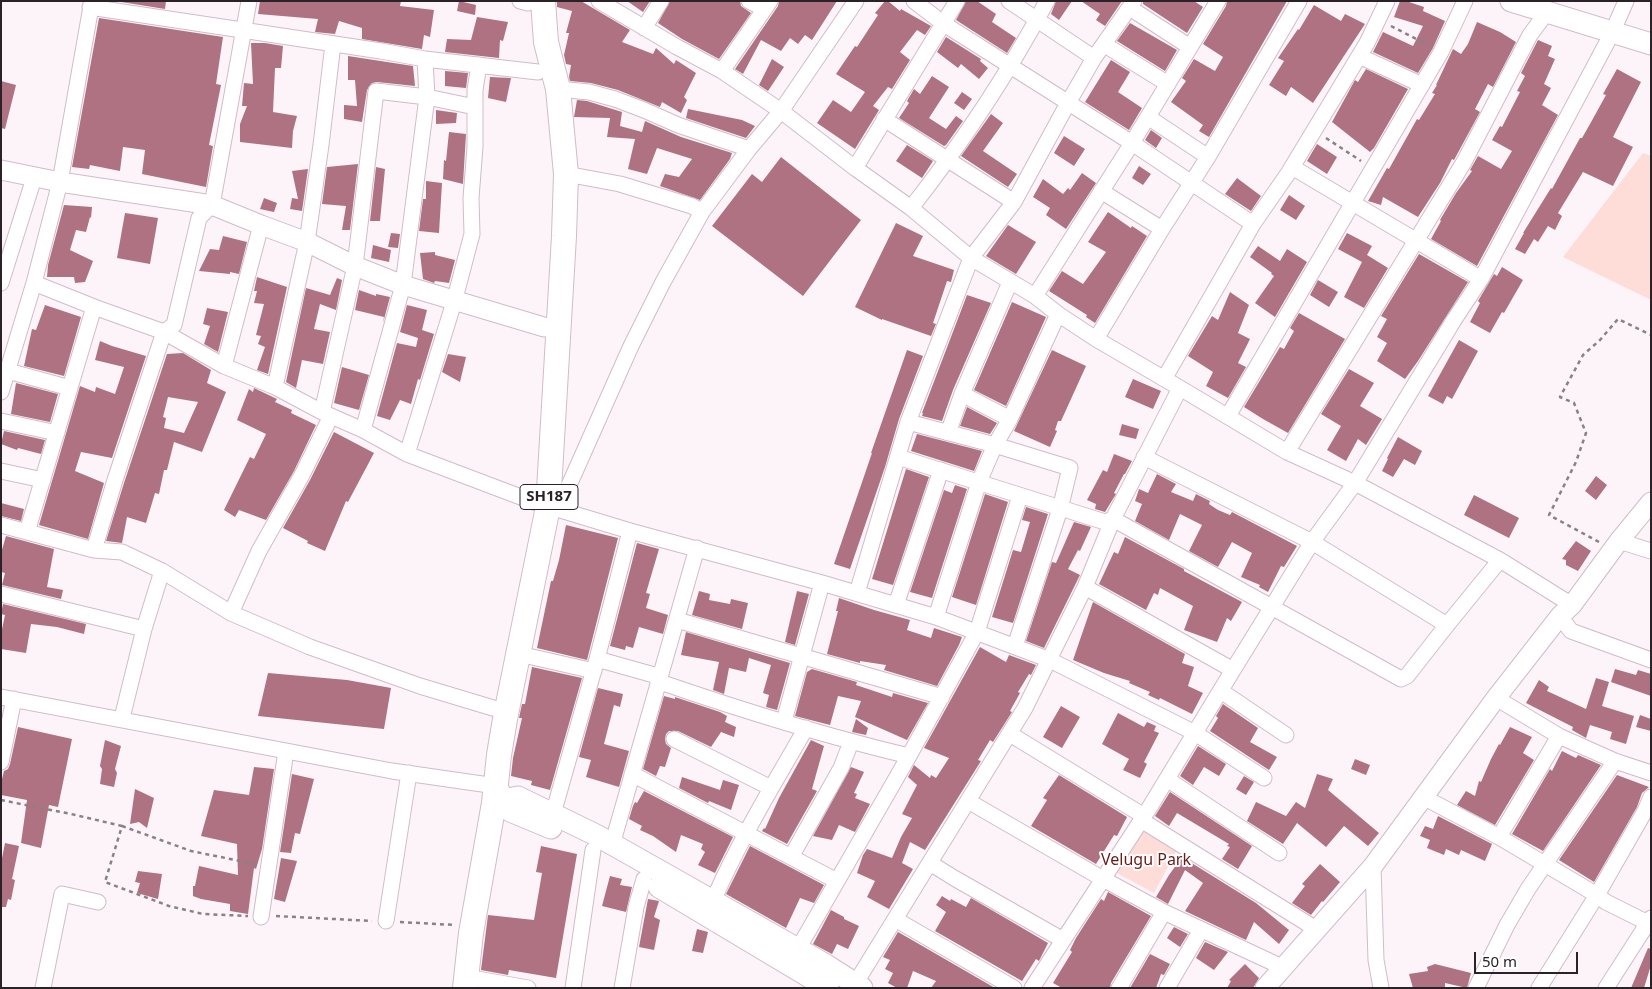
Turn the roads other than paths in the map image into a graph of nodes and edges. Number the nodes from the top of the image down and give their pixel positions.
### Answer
1 (249, 1) edge
2 (599, 1) edge
3 (661, 1) edge
4 (749, 1) edge
5 (856, 1) edge
6 (914, 1) edge
7 (957, 1) edge
8 (1009, 1) edge
9 (1047, 1) edge
10 (1218, 1) edge
11 (1299, 1) edge
12 (1387, 1) edge
13 (1465, 1) edge
14 (1511, 1) edge
15 (1626, 1) edge
16 (530, 2) edge
17 (91, 4) edge
18 (767, 5) edge
19 (1132, 5) edge
20 (1547, 12) junction
21 (1037, 20) junction
22 (944, 24) junction
23 (644, 28) junction
24 (244, 30) junction
25 (1612, 33) junction
26 (333, 44) junction
27 (1651, 44) edge
28 (1105, 45) junction
29 (1190, 48) junction
30 (1359, 56) junction
31 (1094, 58) junction
32 (425, 59) junction
33 (479, 65) junction
34 (1011, 65) junction
35 (722, 71) junction
36 (538, 72) junction
37 (1168, 84) junction
38 (1422, 86) junction
39 (558, 89) junction
40 (427, 97) junction
41 (1068, 103) junction
42 (475, 108) junction
43 (781, 110) junction
44 (1148, 118) junction
45 (884, 119) junction
46 (1132, 143) junction
47 (749, 149) junction
48 (1208, 157) junction
49 (948, 160) junction
50 (1292, 167) junction
51 (855, 168) junction
52 (1, 170) edge
53 (566, 174) junction
54 (34, 178) junction
55 (60, 182) junction
56 (1192, 184) junction
57 (1101, 191) junction
58 (1014, 202) junction
59 (1352, 203) junction
60 (212, 205) junction
61 (911, 208) junction
62 (702, 212) junction
63 (1253, 224) junction
64 (261, 225) junction
65 (1162, 229) junction
66 (1416, 239) junction
67 (307, 242) junction
68 (971, 258) junction
69 (355, 266) junction
70 (1481, 279) junction
71 (1010, 282) junction
72 (1, 283) edge
73 (34, 283) junction
74 (403, 286) junction
75 (1035, 296) junction
76 (454, 302) junction
77 (94, 307) junction
78 (1058, 314) junction
79 (544, 328) junction
80 (164, 332) junction
81 (1096, 339) junction
82 (224, 366) junction
83 (8, 371) junction
84 (1164, 379) junction
85 (275, 387) junction
86 (70, 388) junction
87 (1180, 388) junction
88 (1, 392) edge
89 (962, 394) junction
90 (327, 414) junction
91 (1228, 416) junction
92 (1010, 419) junction
93 (1, 421) edge
94 (908, 422) junction
95 (363, 430) junction
96 (948, 433) junction
97 (56, 434) junction
98 (995, 445) junction
99 (1287, 452) junction
100 (407, 454) junction
101 (1144, 456) junction
102 (898, 457) junction
103 (941, 470) junction
104 (1, 471) edge
105 (43, 480) junction
106 (979, 482) junction
107 (1355, 483) junction
108 (1020, 496) junction
109 (1651, 502) edge
110 (541, 504) junction
111 (1060, 509) junction
112 (1113, 519) junction
113 (1, 525) edge
114 (630, 531) junction
115 (27, 532) junction
116 (1312, 542) junction
117 (1617, 545) junction
118 (697, 548) junction
119 (94, 550) junction
120 (1651, 551) edge
121 (1500, 560) junction
122 (162, 571) junction
123 (822, 582) junction
124 (1085, 587) junction
125 (856, 593) junction
126 (1, 594) edge
127 (896, 605) junction
128 (1272, 608) junction
129 (1566, 610) junction
130 (231, 613) junction
131 (936, 617) junction
132 (677, 620) junction
133 (1446, 624) junction
134 (144, 629) junction
135 (977, 632) junction
136 (1015, 646) junction
137 (520, 654) junction
138 (801, 657) junction
139 (1050, 660) junction
140 (1651, 660) edge
141 (596, 665) junction
142 (1232, 670) junction
143 (660, 682) junction
144 (1221, 691) junction
145 (942, 697) junction
146 (8, 698) edge
147 (1496, 698) junction
148 (493, 708) junction
149 (122, 718) junction
150 (784, 721) junction
151 (806, 728) junction
152 (1195, 733) junction
153 (1010, 734) junction
154 (1286, 734) dead end
155 (1559, 736) junction
156 (674, 739) dead end
157 (851, 742) junction
158 (286, 750) junction
159 (909, 756) junction
160 (1614, 761) junction
161 (1, 762) edge
162 (1651, 773) edge
163 (408, 774) junction
164 (632, 774) junction
165 (1264, 778) dead end
166 (1166, 779) junction
167 (771, 788) junction
168 (494, 790) junction
169 (1423, 797) junction
170 (1651, 797) edge
171 (968, 801) junction
172 (553, 814) junction
173 (1142, 818) junction
174 (747, 833) junction
175 (1499, 836) junction
176 (602, 847) junction
177 (1279, 853) dead end
178 (791, 857) junction
179 (930, 863) junction
180 (1546, 864) junction
181 (1374, 866) junction
182 (644, 879) junction
183 (1103, 879) junction
184 (837, 880) junction
185 (1597, 895) junction
186 (713, 901) junction
187 (98, 902) dead end
188 (1164, 912) junction
189 (261, 917) road end
190 (895, 919) junction
191 (386, 921) road end
192 (1649, 921) edge
193 (1316, 929) junction
194 (1201, 930) junction
195 (1063, 940) junction
196 (798, 949) junction
197 (1282, 967) junction
198 (460, 984) edge
199 (859, 986) edge
200 (43, 988) edge
201 (528, 988) edge
202 (573, 988) edge
203 (622, 988) edge
204 (828, 988) edge
205 (1014, 988) edge
206 (1032, 988) edge
207 (1119, 988) edge
208 (1167, 988) edge
209 (1264, 988) edge
210 (1381, 988) edge
211 (1476, 988) edge
212 (1539, 988) edge
213 (1606, 988) edge

1 - 24 street
2 - 23 street
3 - 23 street
4 - 18 street
5 - 43 street
6 - 22 street
7 - 22 street
8 - 21 street
9 - 21 street
10 - 29 street
11 - 48 street
12 - 30 street
13 - 38 street
14 - 20 main road
15 - 25 street
16 - 36 main road, SH187
16 - 39 main road, SH187
17 - 24 street
17 - 55 street
18 - 35 street
19 - 28 street
19 - 29 street
20 - 25 main road
20 - 66 street
21 - 31 street
21 - 34 street
22 - 34 street
22 - 45 street
23 - 35 street
24 - 26 street
24 - 60 street
25 - 27 main road
25 - 70 street
26 - 32 street
26 - 67 street
28 - 31 street
28 - 37 street
29 - 37 street
30 - 38 street
30 - 50 street
31 - 41 street
32 - 33 street
32 - 40 street
33 - 36 street
33 - 42 street
34 - 41 street
34 - 49 street
35 - 43 street
36 - 79 main road, SH187
37 - 44 street
38 - 59 street
39 - 47 street
39 - 53 main road, SH187
40 - 42 street
40 - 69 street
40 - 74 street
41 - 46 street
41 - 58 street
42 - 76 street
43 - 47 street
43 - 51 street
44 - 46 street
44 - 48 street
45 - 49 street
45 - 51 street
46 - 56 street
46 - 57 street
47 - 62 street
48 - 56 street
49 - 58 street
49 - 61 street
50 - 59 street
50 - 63 street
51 - 61 street
52 - 54 street
53 - 62 street
53 - 110 main road, SH187
54 - 55 street
54 - 72 street
55 - 60 street
55 - 73 street
56 - 63 street
56 - 65 street
57 - 65 street
57 - 75 street
58 - 68 street
59 - 66 street
59 - 91 street
60 - 64 street
60 - 80 street
61 - 68 street
62 - 110 street
63 - 84 street
64 - 67 street
64 - 82 street
65 - 81 street
66 - 70 street
66 - 99 street
67 - 69 street
67 - 85 street
68 - 71 street
68 - 94 street
69 - 74 street
69 - 90 street
70 - 107 street
71 - 75 street
71 - 89 street
73 - 77 street
73 - 83 street
74 - 76 street
74 - 95 street
75 - 78 street
76 - 79 street
76 - 100 street
77 - 80 street
77 - 86 street
78 - 81 street
78 - 92 street
79 - 110 main road, SH187
80 - 82 street
80 - 119 street
81 - 84 street
82 - 85 street
83 - 86 street
83 - 88 street
84 - 87 street
85 - 90 street
86 - 97 street
87 - 91 street
87 - 101 street
89 - 92 street
89 - 96 street
90 - 95 street
90 - 130 street
91 - 99 street
92 - 98 street
93 - 97 street
94 - 96 street
94 - 102 street
95 - 100 street
96 - 98 street
97 - 105 street
98 - 106 street
98 - 111 street
99 - 107 street
100 - 110 street
101 - 112 street
101 - 116 street
102 - 103 street
102 - 125 street
103 - 106 street
103 - 127 street
104 - 105 street
105 - 115 street
106 - 108 street
106 - 131 street
107 - 116 street
107 - 121 street
108 - 111 street
108 - 135 street
109 - 117 street
110 - 114 street
110 - 137 main road, SH187
110 - 148 main road, SH187
111 - 112 street
111 - 136 street
112 - 124 street
112 - 128 street
113 - 115 street
114 - 118 street
114 - 141 street
115 - 119 street
116 - 128 street
116 - 133 street
117 - 120 street
117 - 129 street
118 - 123 street
118 - 132 street
119 - 122 street
121 - 129 street
121 - 133 street
122 - 130 street
122 - 134 street
123 - 125 street
123 - 138 street
124 - 139 street
124 - 142 street
125 - 127 street
126 - 134 street
127 - 131 street
128 - 133 street
128 - 142 street
129 - 140 street
129 - 147 street
130 - 148 street
131 - 135 street
132 - 138 street
132 - 143 street
134 - 149 street
135 - 136 street
135 - 145 street
136 - 139 street
137 - 141 street
137 - 168 main road, SH187
138 - 145 street
138 - 150 street
139 - 152 street
139 - 153 street
141 - 143 street
141 - 172 street
142 - 144 street
143 - 150 street
143 - 164 street
144 - 152 street
144 - 154 street
145 - 159 street
146 - 149 street
146 - 161 street
147 - 155 street
147 - 169 street
148 - 168 main road, SH187
149 - 158 street
150 - 151 street
151 - 157 street
151 - 167 street
152 - 165 street
152 - 166 street
153 - 171 street
153 - 173 street
155 - 160 street
155 - 175 street
156 - 167 street
157 - 159 street
157 - 178 street
158 - 163 street
158 - 189 street
159 - 184 street
160 - 162 street
160 - 180 street
163 - 168 street
163 - 191 street
164 - 174 street
164 - 176 street
166 - 173 street
166 - 177 street
167 - 174 street
168 - 172 main road
168 - 176 main road
168 - 198 main road, SH187
168 - 198 main road, SH187
169 - 175 street
169 - 181 street
170 - 185 street
171 - 179 street
171 - 183 street
172 - 176 main road
173 - 183 street
173 - 193 street
174 - 178 street
174 - 186 street
175 - 180 street
176 - 182 main road
176 - 186 main road
176 - 202 street
178 - 184 street
179 - 190 street
179 - 195 street
180 - 185 street
180 - 211 street
181 - 193 street
181 - 210 street
182 - 203 street
182 - 204 main road
183 - 188 street
183 - 195 street
184 - 196 street
185 - 192 street
185 - 212 street
186 - 196 main road
187 - 200 street
188 - 194 street
188 - 207 street
190 - 199 street
190 - 205 street
192 - 213 street
193 - 197 street
194 - 197 street
194 - 208 street
195 - 206 street
196 - 199 main road
197 - 209 street
198 - 201 street

